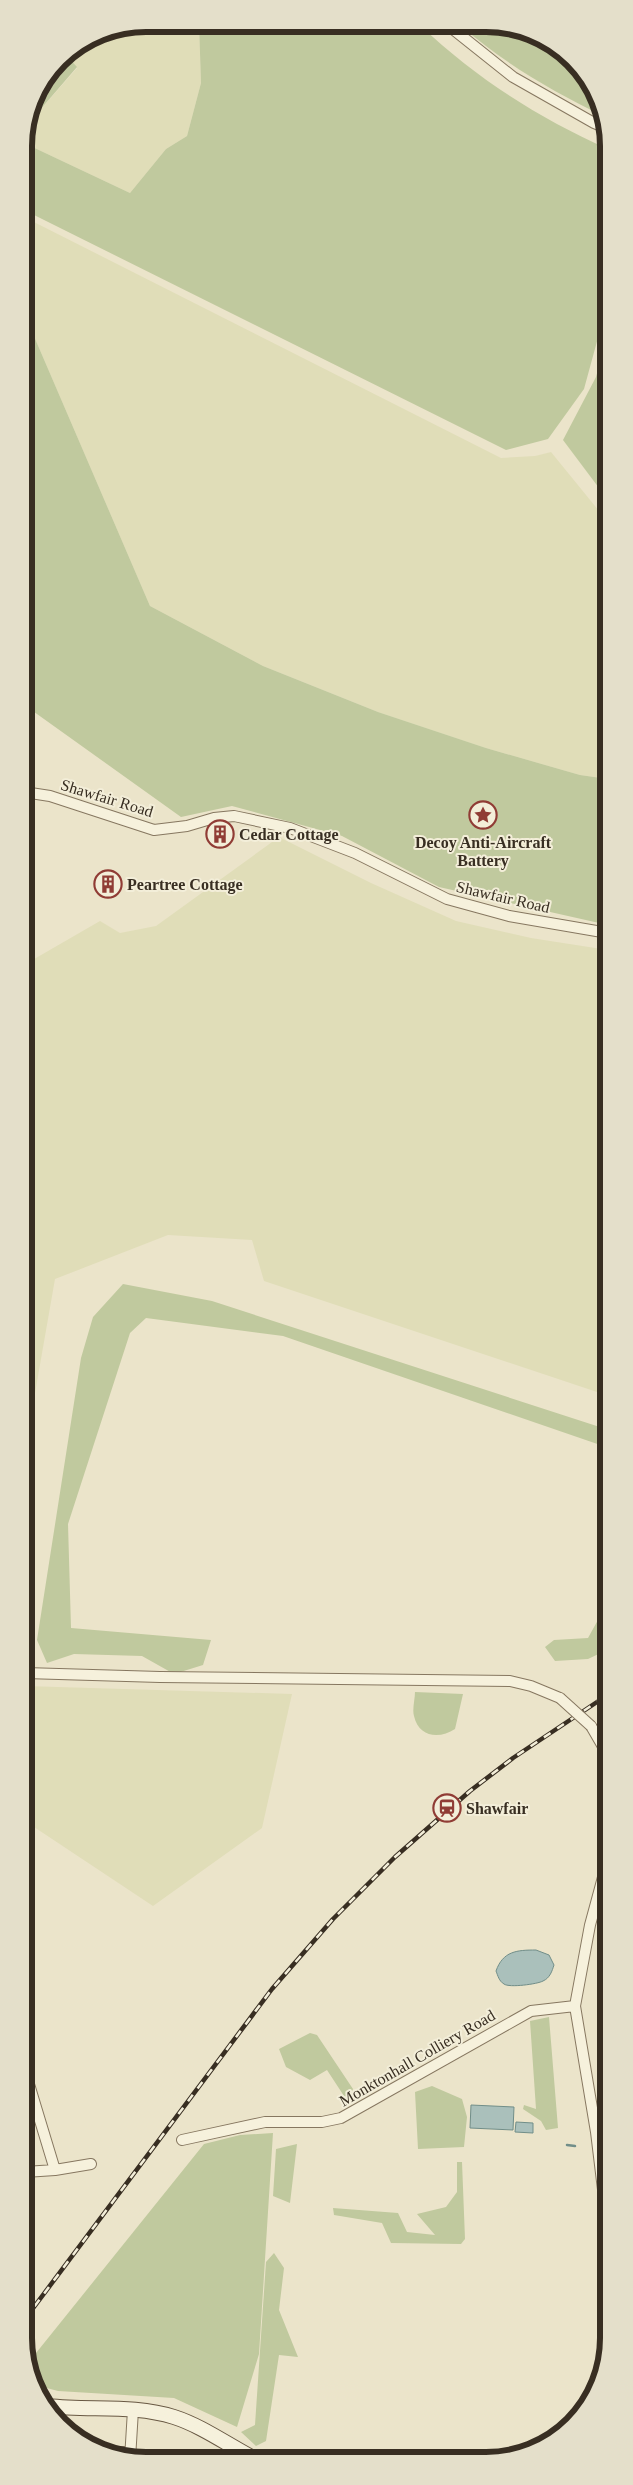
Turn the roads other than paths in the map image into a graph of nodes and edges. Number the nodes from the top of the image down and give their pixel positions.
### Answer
1 (457, 32) edge
2 (598, 126) edge
3 (33, 793) edge
4 (600, 932) edge
5 (32, 1673) edge
6 (600, 1742) edge
7 (600, 1889) edge
8 (575, 2006) junction
9 (32, 2094) edge
10 (182, 2140) dead end
11 (91, 2164) dead end
12 (600, 2165) edge
13 (55, 2170) junction
14 (32, 2172) edge
15 (55, 2406) edge
16 (133, 2410) junction
17 (131, 2452) edge
18 (242, 2452) edge

1 - 2 street
3 - 4 street, Shawfair Road
5 - 6 street, bridge
7 - 8 street
8 - 10 street, Monktonhall Colliery Road
8 - 12 street
9 - 13 street
11 - 13 street
13 - 14 street
15 - 16 main road
16 - 17 street
16 - 18 main road

